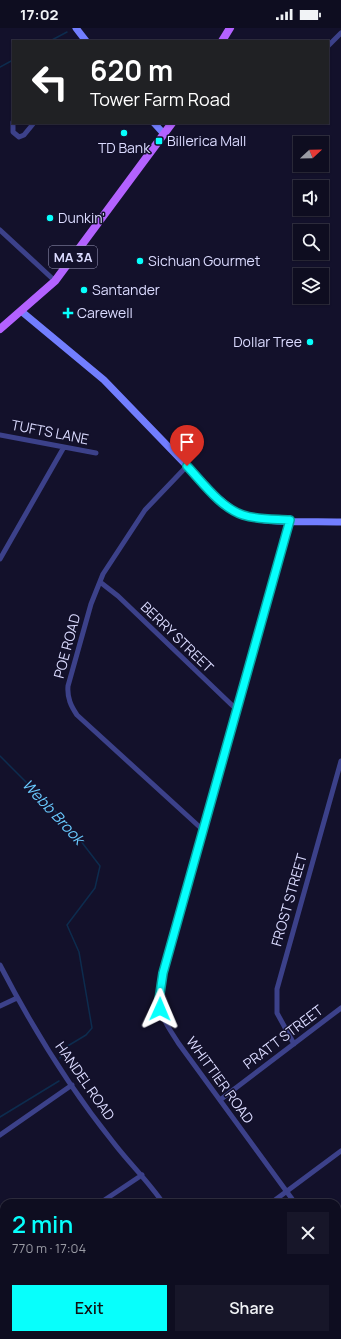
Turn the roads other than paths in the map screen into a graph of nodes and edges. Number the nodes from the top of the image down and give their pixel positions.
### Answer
1 (76, 28) edge
2 (230, 28) edge
3 (341, 33) edge
4 (85, 40) edge
5 (223, 40) edge
6 (329, 45) edge
7 (13, 124) edge
8 (32, 124) edge
9 (155, 124) edge
10 (171, 124) edge
11 (164, 134) junction
12 (0, 230) edge
13 (55, 281) junction
14 (21, 311) junction
15 (0, 329) edge
16 (0, 435) edge
17 (64, 447) junction
18 (96, 453) dead end
19 (187, 466) junction
20 (290, 520) junction
21 (341, 522) edge
22 (0, 559) edge
23 (100, 582) junction
24 (237, 710) junction
25 (341, 761) edge
26 (203, 830) junction
27 (0, 964) edge
28 (17, 998) junction
29 (0, 1006) edge
30 (341, 1008) edge
31 (294, 1044) junction
32 (72, 1085) junction
33 (220, 1100) junction
34 (0, 1135) edge
35 (341, 1151) edge
36 (142, 1175) junction
37 (287, 1191) junction
38 (106, 1199) edge
39 (160, 1199) edge
40 (276, 1199) edge
41 (292, 1199) edge

1 - 4 street
2 - 5 main road
3 - 6 street
7 - 8 street
9 - 11 street
10 - 11 main road, MA 3A
11 - 13 main road, MA 3A
12 - 13 street
13 - 14 main road, MA 3A
14 - 15 main road, MA 3A
14 - 19 street
16 - 17 street, TUFTS LANE
17 - 18 street, TUFTS LANE
17 - 22 street
19 - 20 street
19 - 23 street, POE ROAD
20 - 21 street
20 - 24 street, WHITTIER ROAD
23 - 24 street, BERRY STREET
23 - 26 street, POE ROAD
24 - 26 street, WHITTIER ROAD
25 - 31 street, FROST STREET
26 - 33 street, WHITTIER ROAD
27 - 28 street, HANDEL ROAD
28 - 29 street
28 - 32 street, HANDEL ROAD
30 - 31 street, PRATT STREET
31 - 33 street, PRATT STREET
32 - 34 street
32 - 36 street, HANDEL ROAD
33 - 37 street, WHITTIER ROAD
35 - 37 street
36 - 38 street
36 - 39 street, HANDEL ROAD
37 - 40 street
37 - 41 street, WHITTIER ROAD

